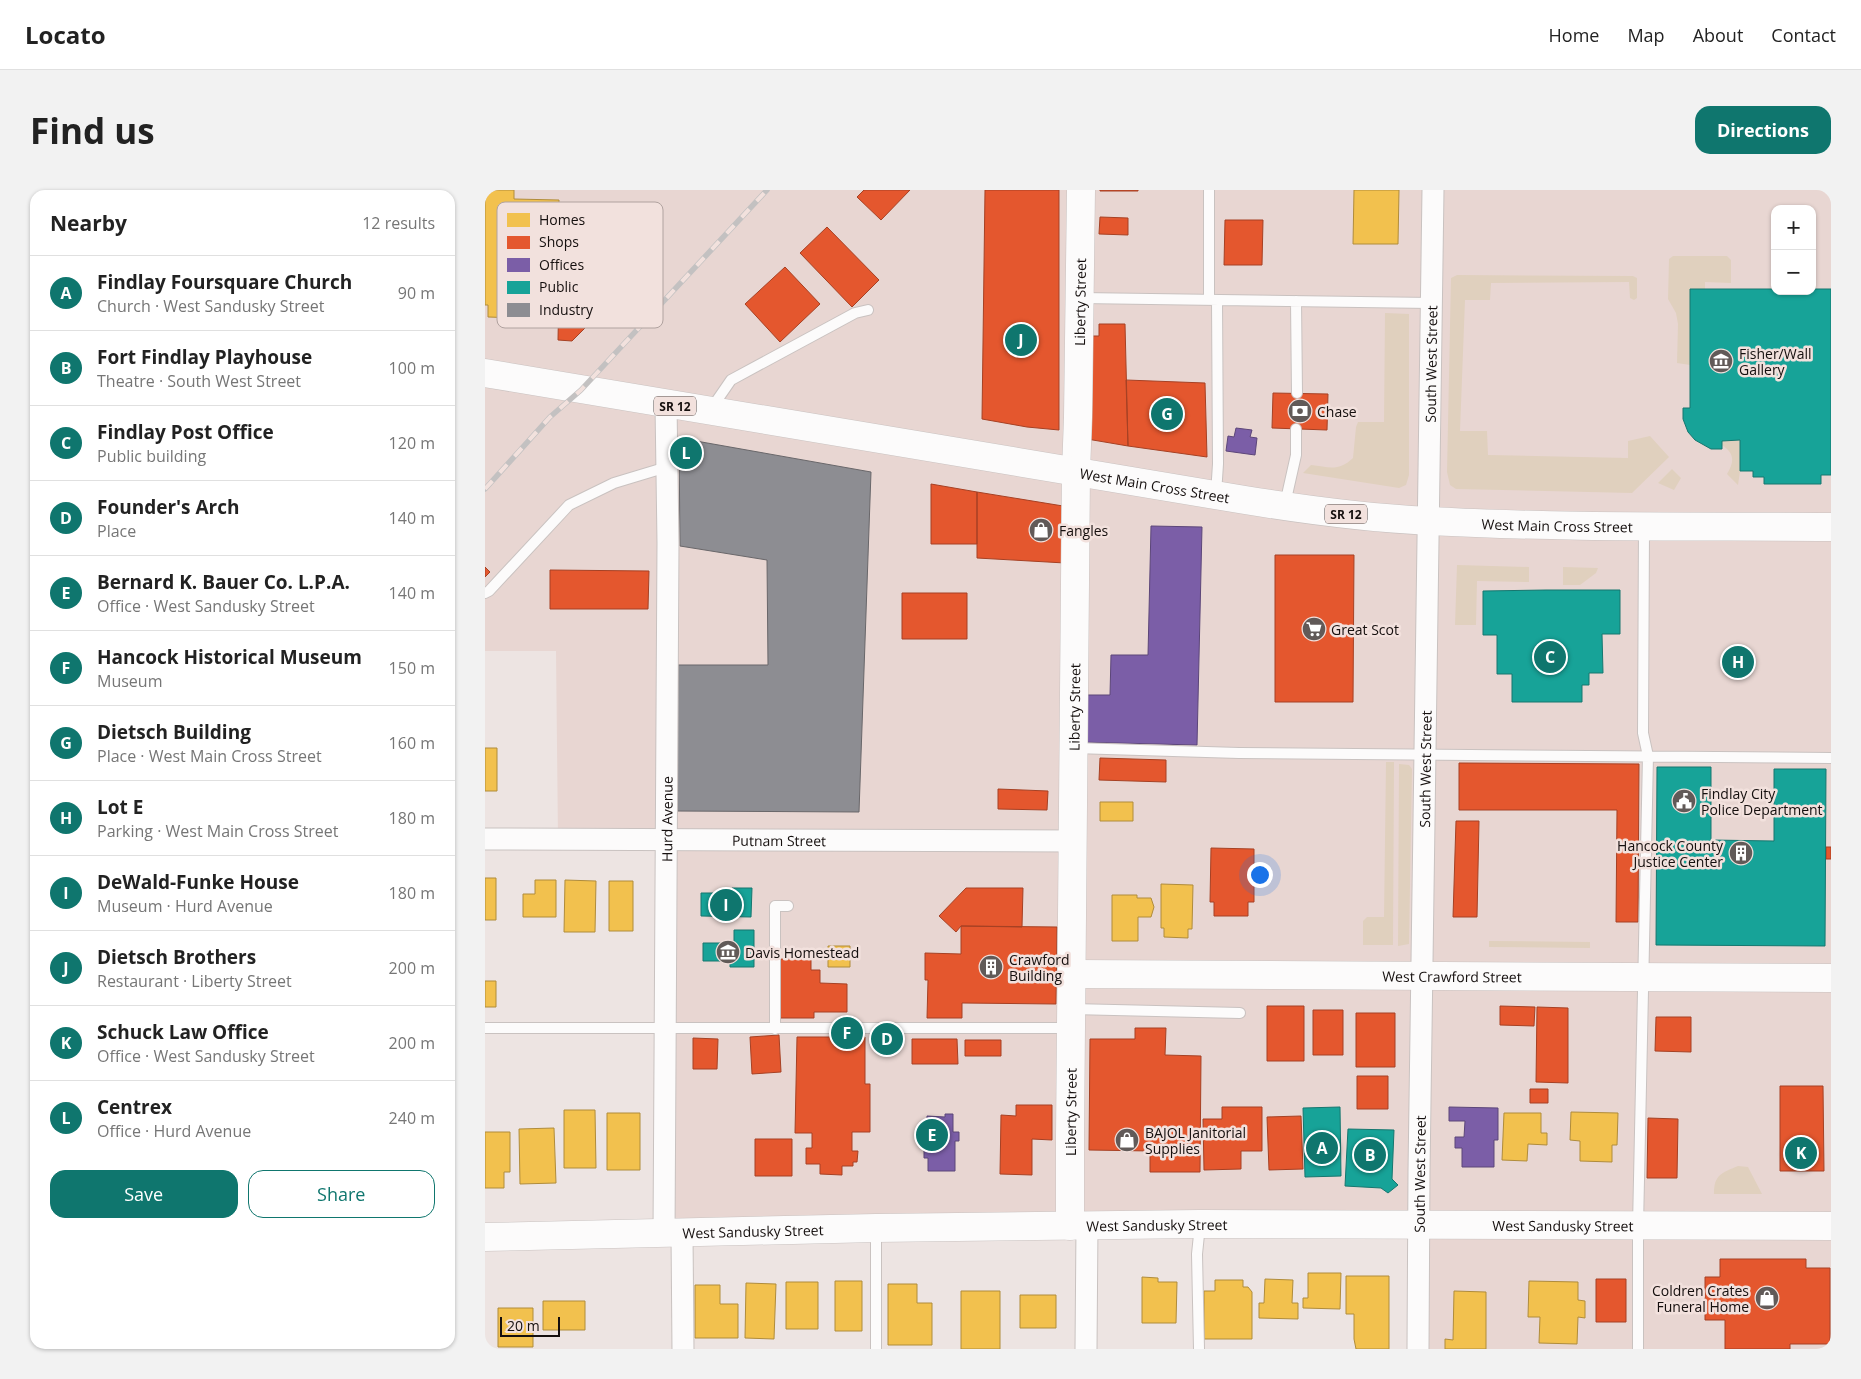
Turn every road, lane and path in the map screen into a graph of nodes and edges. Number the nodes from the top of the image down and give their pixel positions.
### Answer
1 (1081, 190) edge
2 (1209, 190) edge
3 (1433, 190) edge
4 (1080, 298) junction
5 (1213, 300) junction
6 (1296, 301) junction
7 (1431, 303) junction
8 (868, 310) dead end
9 (485, 373) edge
10 (1297, 393) dead end
11 (666, 404) junction
12 (709, 411) junction
13 (1296, 429) dead end
14 (667, 467) junction
15 (1076, 472) junction
16 (1216, 495) junction
17 (1285, 506) junction
18 (1429, 521) junction
19 (1644, 525) junction
20 (1831, 528) edge
21 (485, 593) edge
22 (1073, 748) junction
23 (1425, 754) junction
24 (1648, 756) junction
25 (1831, 758) edge
26 (666, 839) junction
27 (485, 840) edge
28 (1073, 841) junction
29 (788, 906) dead end
30 (1072, 974) junction
31 (1423, 975) junction
32 (1642, 977) junction
33 (1831, 978) edge
34 (1240, 1013) dead end
35 (1071, 1018) junction
36 (485, 1028) edge
37 (665, 1029) junction
38 (775, 1029) junction
39 (1200, 1224) junction
40 (1419, 1225) junction
41 (1079, 1226) junction
42 (1638, 1226) junction
43 (1831, 1226) edge
44 (877, 1228) junction
45 (673, 1234) junction
46 (485, 1238) edge
47 (683, 1349) edge
48 (877, 1349) edge
49 (1086, 1349) edge
50 (1199, 1349) edge
51 (1419, 1349) edge
52 (1638, 1349) edge

1 - 4 main road, Liberty Street
2 - 5 lane
3 - 7 street, South West Street
4 - 5 lane
4 - 15 main road, Liberty Street
5 - 6 lane
5 - 16 lane
6 - 7 lane
6 - 10 lane
7 - 18 street, South West Street
8 - 12 lane
9 - 11 main road, West Main Cross Street / SR 12
11 - 12 main road, West Main Cross Street / SR 12
11 - 14 street, Hurd Avenue
12 - 15 main road, West Main Cross Street / SR 12
13 - 17 lane
14 - 21 lane
14 - 26 street, Hurd Avenue
15 - 16 main road, West Main Cross Street / SR 12
15 - 22 main road, Liberty Street
16 - 17 main road, West Main Cross Street / SR 12
17 - 18 main road, West Main Cross Street / SR 12
18 - 19 main road, West Main Cross Street / SR 12
18 - 23 street, South West Street
19 - 20 main road, West Main Cross Street / SR 12
19 - 24 lane
22 - 23 lane
22 - 28 main road, Liberty Street
23 - 24 lane
23 - 31 street, South West Street
24 - 25 lane
24 - 32 lane
26 - 27 street, Putnam Street
26 - 28 street, Putnam Street
26 - 37 street, Hurd Avenue
28 - 30 main road, Liberty Street
29 - 38 lane
30 - 31 main road, West Crawford Street
30 - 35 main road, Liberty Street
31 - 32 main road, West Crawford Street
31 - 40 street, South West Street
32 - 33 main road, West Crawford Street
32 - 42 lane
34 - 35 lane
35 - 38 lane
35 - 41 main road, Liberty Street
36 - 37 lane
37 - 38 lane
37 - 45 street, Hurd Avenue
39 - 40 main road, West Sandusky Street
39 - 41 main road, West Sandusky Street
39 - 50 lane
40 - 42 main road, West Sandusky Street
40 - 51 street, South West Street
41 - 44 main road, West Sandusky Street
41 - 49 street, Liberty Street
42 - 43 main road, West Sandusky Street
42 - 52 lane
44 - 45 main road, West Sandusky Street
44 - 48 lane
45 - 46 main road, West Sandusky Street
45 - 47 street, Hurd Avenue

